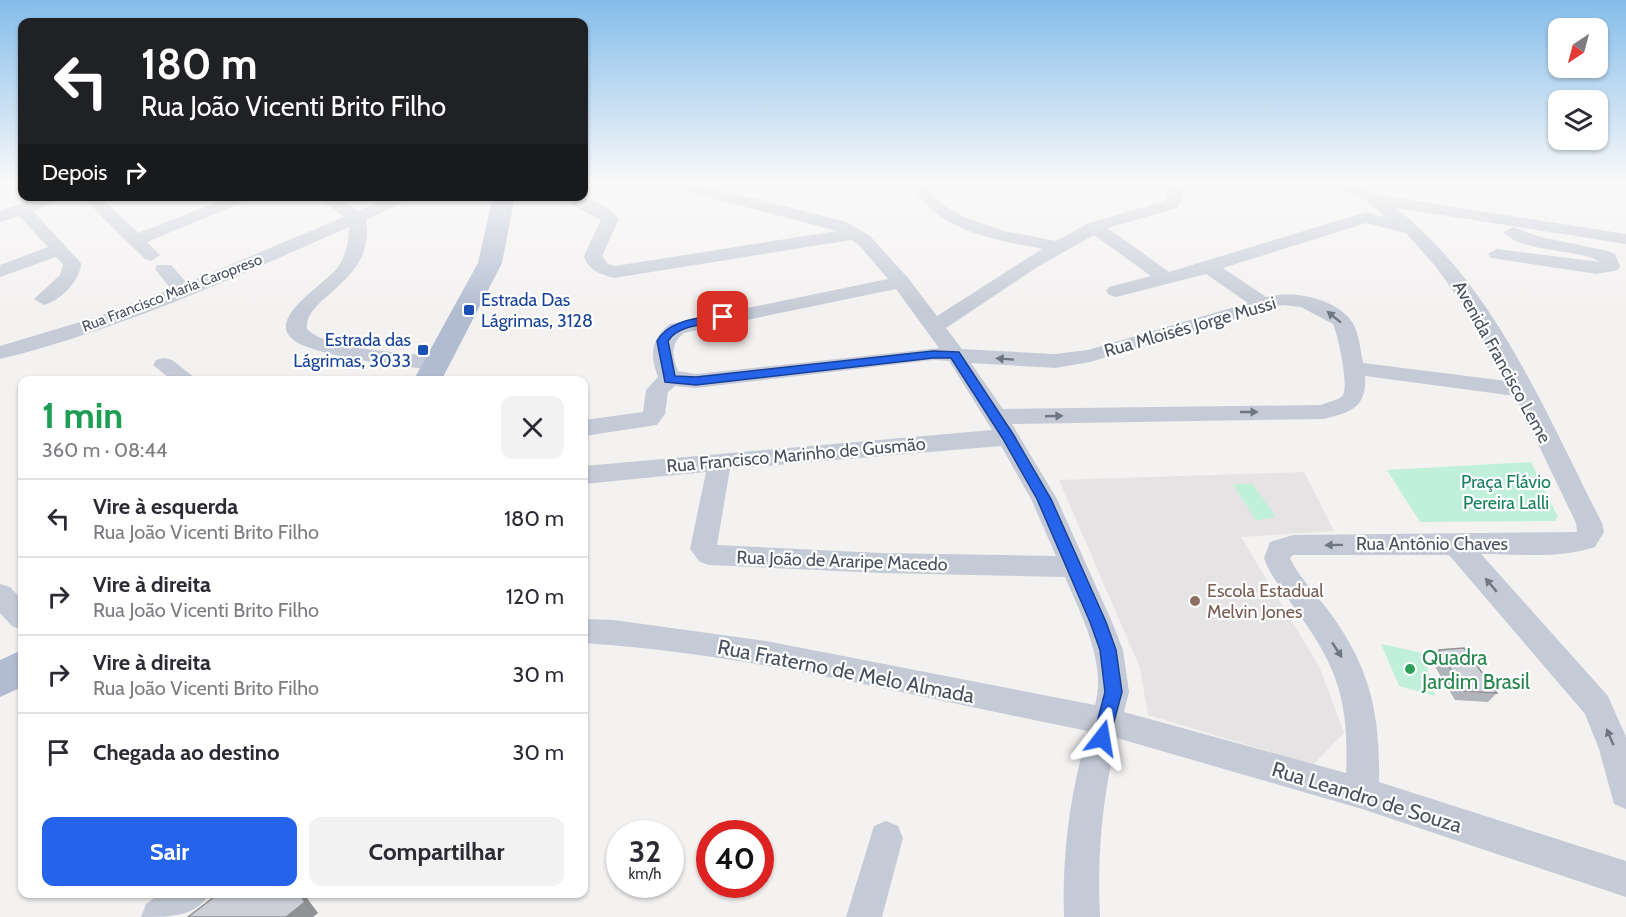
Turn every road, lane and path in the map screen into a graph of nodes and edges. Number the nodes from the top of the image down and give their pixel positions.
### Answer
1 (43, 225) edge
2 (119, 225) edge
3 (175, 225) edge
4 (341, 225) edge
5 (357, 225) edge
6 (498, 225) edge
7 (606, 225) edge
8 (835, 225) edge
9 (972, 225) edge
10 (1101, 225) edge
11 (1316, 225) edge
12 (1406, 225) edge
13 (1415, 225) edge
14 (1506, 225) edge
15 (1534, 225) edge
16 (1095, 227) junction
17 (1410, 227) junction
18 (857, 234) junction
19 (1626, 239) edge
20 (135, 240) junction
21 (1059, 247) junction
22 (60, 249) junction
23 (1497, 254) dead end
24 (151, 255) dead end
25 (1209, 267) junction
26 (164, 269) dead end
27 (0, 272) edge
28 (1166, 278) junction
29 (901, 282) junction
30 (183, 291) junction
31 (1116, 291) dead end
32 (44, 299) dead end
33 (1261, 303) junction
34 (934, 327) junction
35 (0, 353) edge
36 (955, 355) junction
37 (164, 364) dead end
38 (1354, 368) junction
39 (432, 372) edge
40 (181, 376) edge
41 (670, 379) junction
42 (1521, 390) junction
43 (1002, 427) junction
44 (588, 428) edge
45 (719, 461) junction
46 (588, 475) edge
47 (1589, 524) joint
48 (1455, 543) junction
49 (1074, 567) junction
50 (0, 596) edge
51 (18, 614) edge
52 (588, 631) edge
53 (18, 669) edge
54 (0, 680) edge
55 (1106, 721) junction
56 (1362, 793) junction
57 (1626, 793) edge
58 (886, 838) dead end
59 (1626, 879) edge
60 (185, 898) edge
61 (159, 917) edge
62 (864, 917) edge
63 (1082, 917) edge

1 - 22 street
2 - 20 street
3 - 20 street
4 - 30 street, Rua Francisco Maria Caropreso
5 - 39 street
6 - 39 main road
7 - 18 street
8 - 18 street
9 - 21 street
10 - 16 street
11 - 25 street
12 - 17 street, Avenida Francisco Leme
13 - 17 street
14 - 23 street
15 - 19 street
16 - 21 street
16 - 28 street
17 - 42 street, Avenida Francisco Leme
18 - 29 street
20 - 24 street
21 - 34 street
22 - 27 street
22 - 32 street
25 - 28 street
25 - 33 street
26 - 30 street
28 - 31 street
29 - 34 street
29 - 41 street
30 - 35 street, Rua Francisco Maria Caropreso
33 -> 36 street, Rua Mloisés Jorge Mussi
38 -> 33 street, Rua Mloisés Jorge Mussi
34 - 36 street
36 - 41 street, Rua Mloisés Jorge Mussi
36 - 43 street
37 - 40 street
38 - 42 street
43 -> 38 street, Rua Mloisés Jorge Mussi
41 - 44 street
42 - 47 street, Avenida Francisco Leme
43 - 45 street, Rua Francisco Marinho de Gusmão
43 - 49 street
45 - 46 street, Rua Francisco Marinho de Gusmão
45 - 49 street, Rua João de Araripe Macedo
47 - 48 street, Rua Antônio Chaves
48 -> 56 street, Rua Antônio Chaves
57 -> 48 street
49 - 55 street
50 - 51 street
52 - 55 street, Rua Fraterno de Melo Almada
53 - 54 main road
55 - 56 street, Rua Leandro de Souza
55 - 63 street
56 - 59 street, Rua Leandro de Souza
58 - 62 street
60 - 61 street

